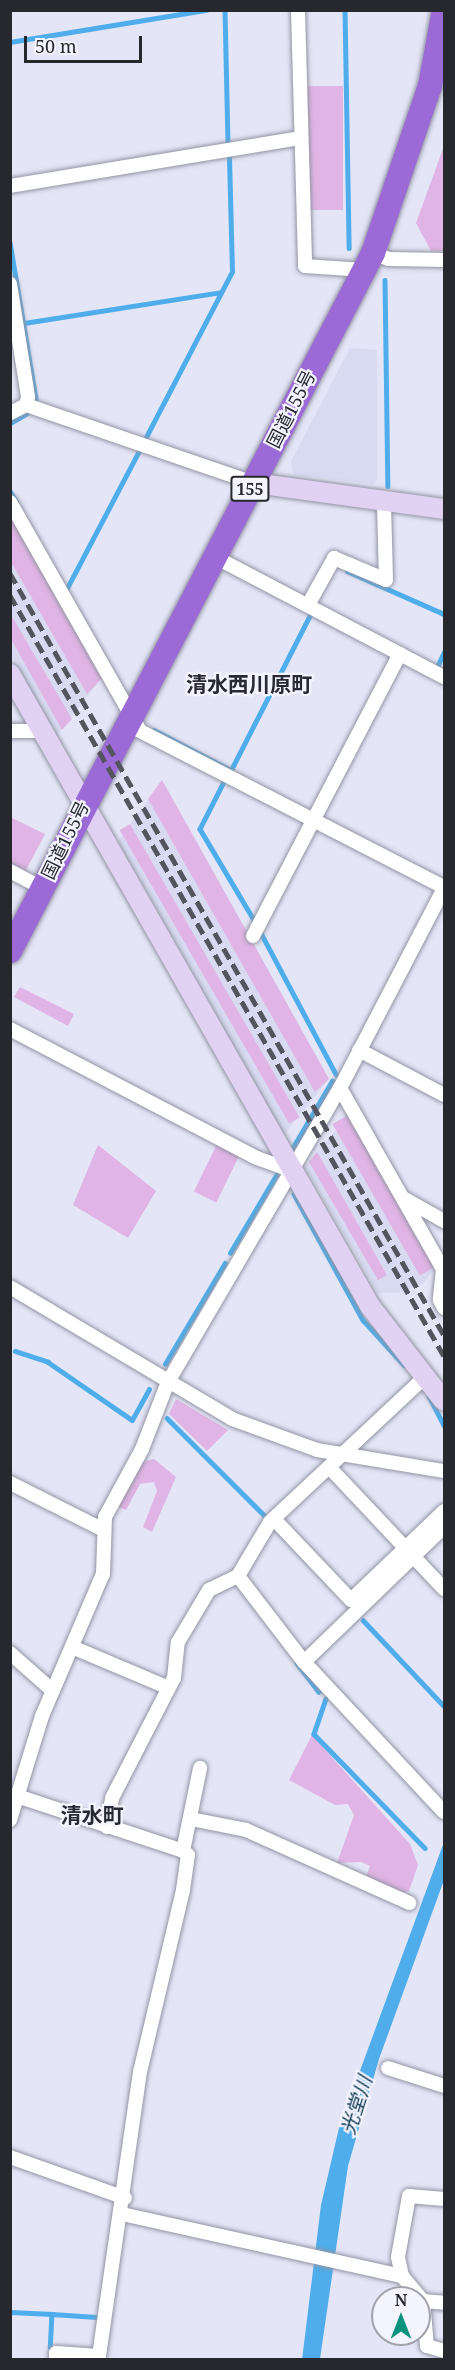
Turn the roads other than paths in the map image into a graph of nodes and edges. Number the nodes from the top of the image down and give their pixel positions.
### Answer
1 (298, 10) edge
2 (444, 10) edge
3 (300, 138) junction
4 (10, 186) edge
5 (444, 260) edge
6 (368, 261) junction
7 (10, 284) edge
8 (26, 405) junction
9 (10, 413) edge
10 (254, 483) junction
11 (384, 501) junction
12 (10, 502) edge
13 (444, 509) edge
14 (215, 558) junction
15 (308, 605) junction
16 (400, 654) junction
17 (10, 674) edge
18 (444, 677) edge
19 (131, 712) junction
20 (10, 731) edge
21 (44, 731) junction
22 (85, 800) junction
23 (314, 819) junction
24 (10, 871) edge
25 (42, 888) junction
26 (444, 888) edge
27 (253, 936) dead end
28 (10, 951) edge
29 (10, 1029) edge
30 (359, 1050) junction
31 (340, 1088) junction
32 (444, 1095) edge
33 (292, 1171) junction
34 (405, 1199) junction
35 (444, 1221) edge
36 (10, 1287) edge
37 (444, 1308) edge
38 (168, 1382) junction
39 (438, 1387) edge
40 (341, 1455) junction
41 (329, 1467) junction
42 (444, 1471) edge
43 (10, 1483) edge
44 (444, 1510) edge
45 (274, 1519) junction
46 (444, 1527) edge
47 (104, 1530) junction
48 (410, 1552) junction
49 (238, 1576) junction
50 (444, 1589) edge
51 (72, 1647) junction
52 (10, 1653) edge
53 (304, 1662) junction
54 (169, 1688) junction
55 (53, 1691) junction
56 (200, 1768) dead end
57 (17, 1796) junction
58 (444, 1812) edge
59 (191, 1818) junction
60 (10, 1820) edge
61 (107, 1827) junction
62 (183, 1851) junction
63 (409, 1903) dead end
64 (388, 2068) dead end
65 (444, 2086) edge
66 (10, 2157) edge
67 (125, 2198) junction
68 (444, 2199) edge
69 (122, 2214) junction
70 (402, 2276) junction
71 (410, 2286) edge
72 (56, 2360) edge

1 - 3 street
2 - 6 highway, 国道155号 / 155
3 - 4 street
3 - 6 street
5 - 6 street
6 - 10 highway, 国道155号 / 155
7 - 8 street
8 - 9 street
8 - 10 street
10 - 11 street
10 - 14 highway, 国道155号 / 155
11 - 13 street
11 - 15 street
12 - 19 street
14 - 15 street
14 - 19 highway, 国道155号 / 155
15 - 16 street
16 - 18 street
16 - 23 street
17 - 21 street
19 - 22 highway, 国道155号 / 155
19 - 23 street
20 - 21 street
21 - 22 street
22 - 25 highway, 国道155号 / 155
22 - 33 street
23 - 26 street
23 - 27 street
24 - 25 street
25 - 28 highway, 国道155号 / 155
26 - 30 street
29 - 33 street
30 - 31 street
30 - 32 street
31 - 33 street
31 - 34 street
33 - 38 street
33 - 39 street
34 - 35 street
34 - 37 street
36 - 38 street
38 - 40 street
38 - 47 street
39 - 40 street
40 - 41 street
40 - 42 street
41 - 45 street
41 - 48 street
43 - 47 street
44 - 48 street
45 - 48 street
45 - 49 street
46 - 48 street
47 - 51 street
48 - 50 street
48 - 53 street
49 - 53 street
49 - 54 street
51 - 54 street
51 - 55 street
52 - 55 street
53 - 58 street
54 - 61 street
55 - 57 street
56 - 59 street
57 - 60 street
57 - 61 street
59 - 62 street
59 - 63 street
61 - 62 street
62 - 67 street
64 - 65 street
66 - 67 street
67 - 69 street
68 - 70 street
69 - 70 street
69 - 72 street
70 - 71 street

